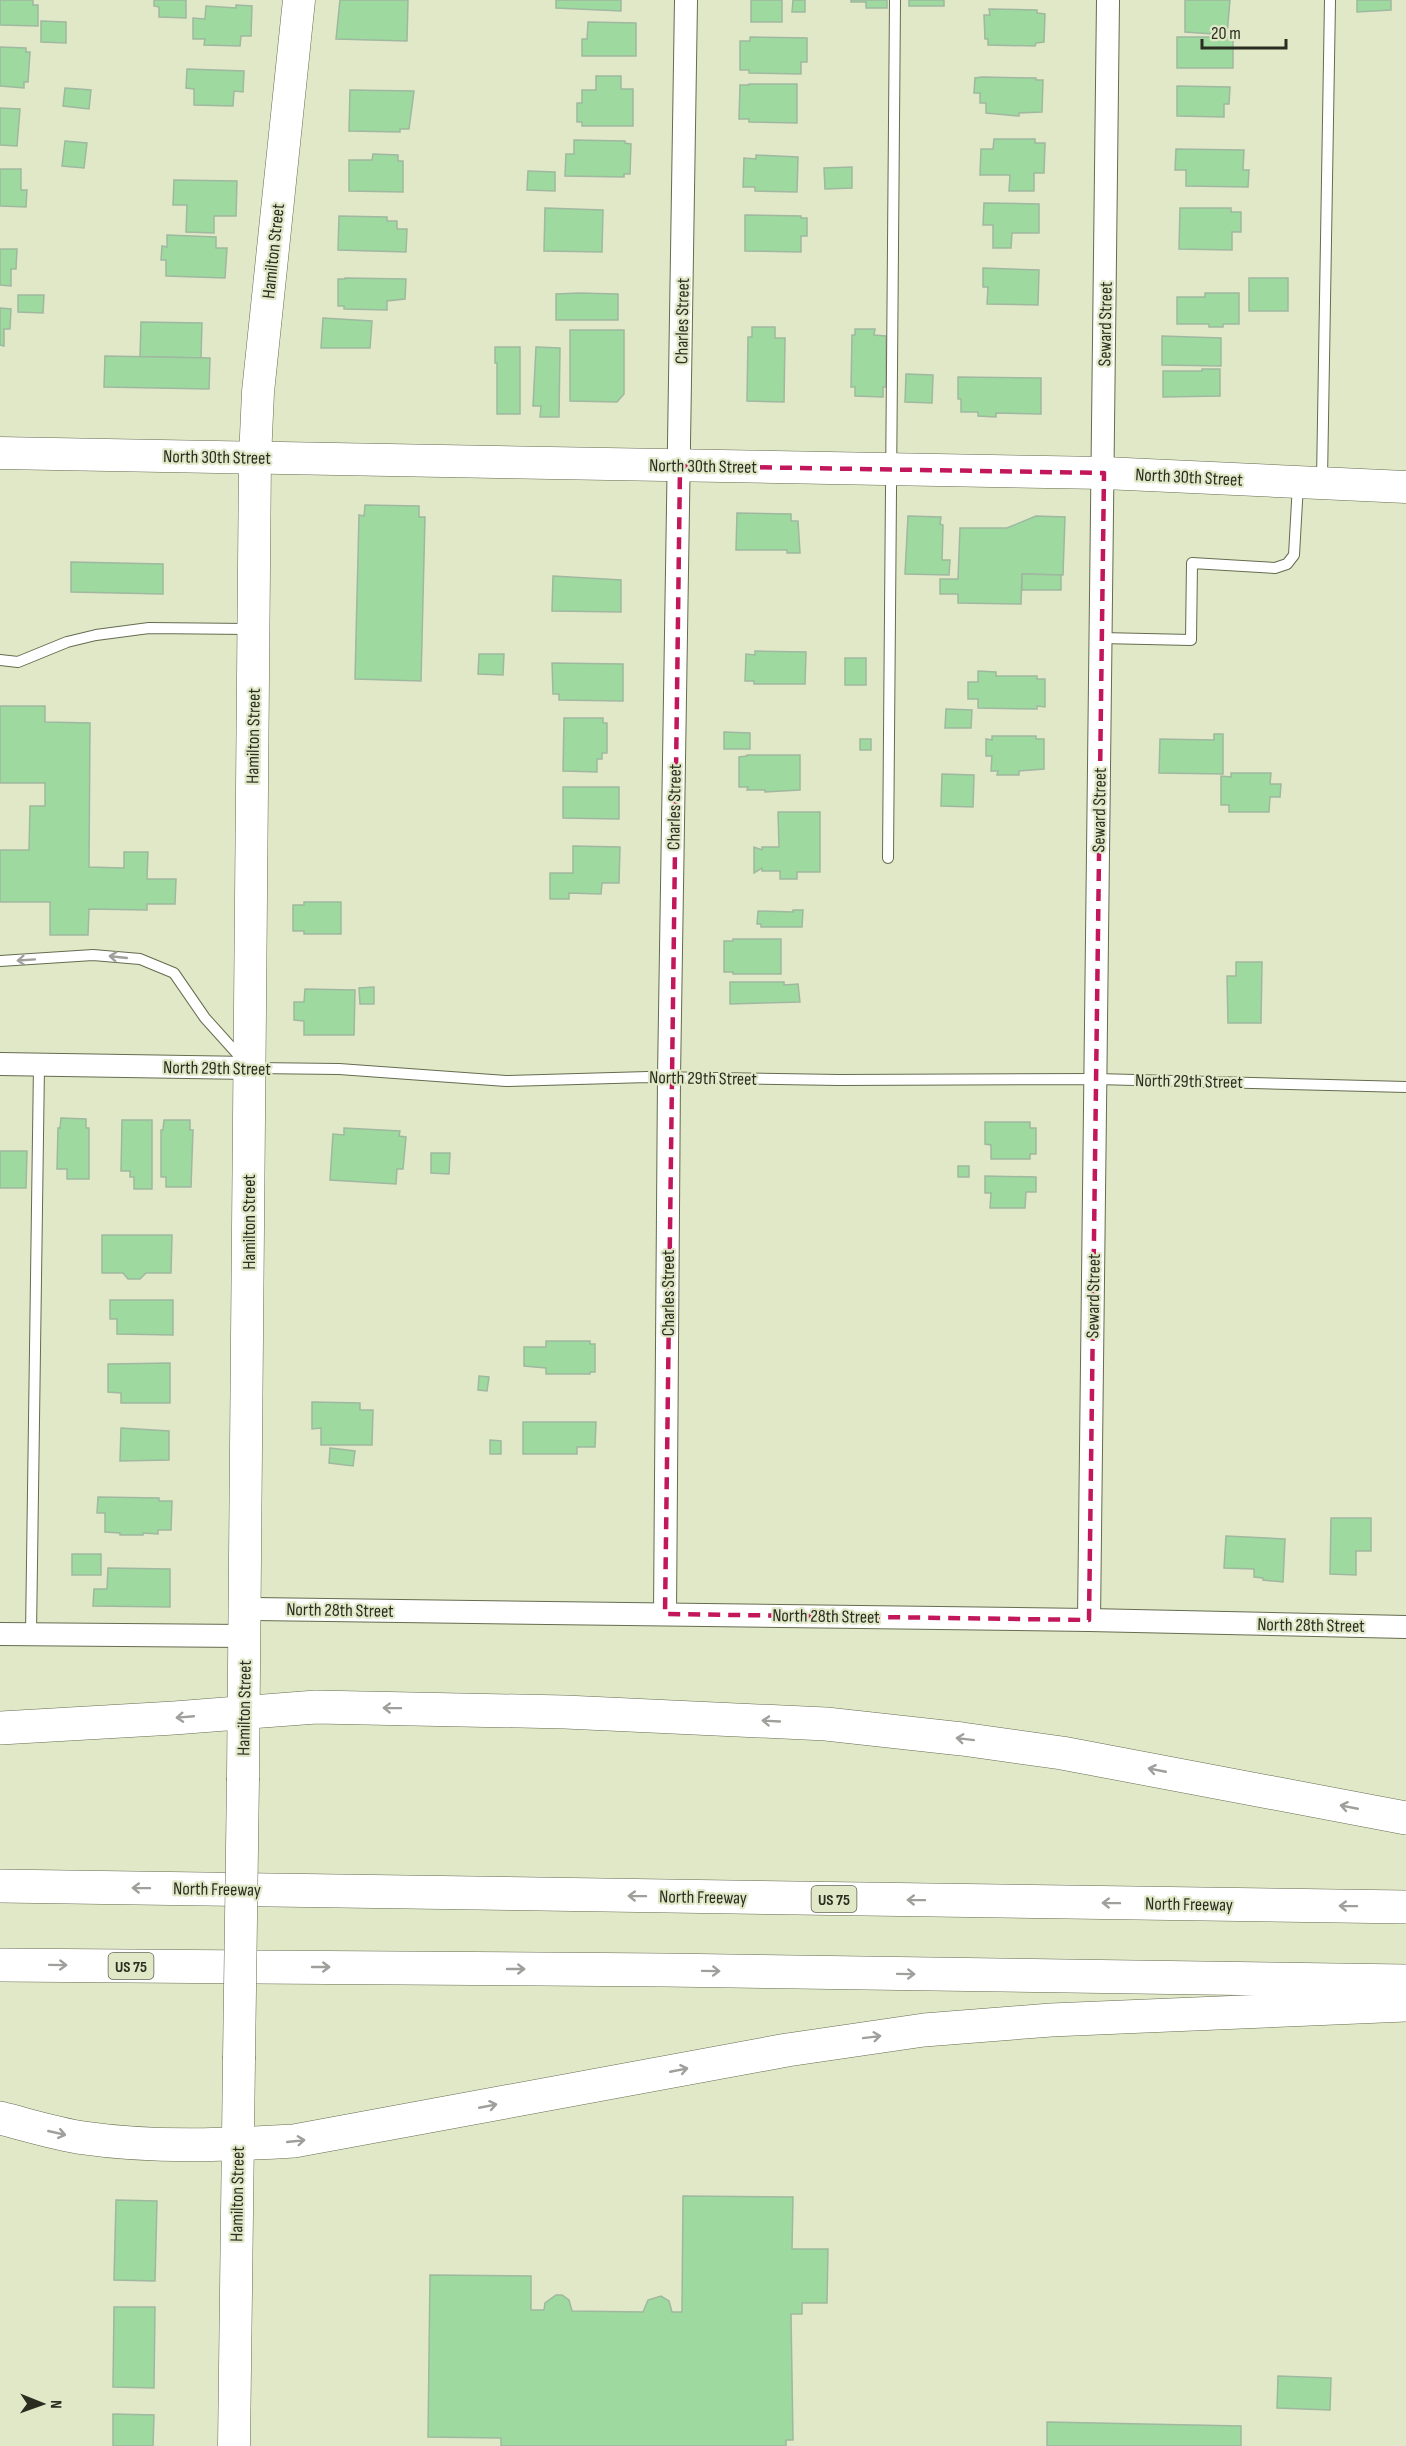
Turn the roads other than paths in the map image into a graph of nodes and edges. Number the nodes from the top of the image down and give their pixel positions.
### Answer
1 (299, 0) edge
2 (686, 0) edge
3 (895, 0) edge
4 (1108, 0) edge
5 (1330, 0) edge
6 (0, 453) edge
7 (255, 458) junction
8 (680, 466) junction
9 (892, 469) junction
10 (1104, 473) junction
11 (1310, 483) junction
12 (1406, 487) edge
13 (254, 629) junction
14 (1101, 638) junction
15 (0, 660) edge
16 (888, 858) dead end
17 (0, 961) edge
18 (0, 1064) edge
19 (39, 1065) junction
20 (250, 1068) junction
21 (669, 1077) junction
22 (1096, 1079) junction
23 (1406, 1088) edge
24 (665, 1614) junction
25 (1089, 1620) junction
26 (245, 1622) junction
27 (1406, 1627) edge
28 (0, 1634) edge
29 (31, 1634) junction
30 (244, 1713) junction
31 (0, 1728) edge
32 (1406, 1818) edge
33 (0, 1886) edge
34 (1406, 1907) edge
35 (0, 1965) edge
36 (1406, 1981) edge
37 (1406, 2005) edge
38 (0, 2118) edge
39 (238, 2144) junction
40 (234, 2446) edge

1 - 7 main road, Hamilton Street
2 - 8 street, Charles Street
3 - 9 lane
4 - 10 street, Seward Street
5 - 11 lane
6 - 7 main road, North 30th Street
7 - 8 main road, North 30th Street
7 - 13 main road, Hamilton Street
8 - 9 main road, North 30th Street
8 - 21 street, Charles Street
9 - 10 main road, North 30th Street
9 - 16 lane
10 - 11 main road, North 30th Street
10 - 14 street, Seward Street
11 - 12 main road, North 30th Street
11 - 14 lane
13 - 15 lane
13 - 20 main road, Hamilton Street
14 - 22 street, Seward Street
20 -> 17 lane
18 - 19 street, North 29th Street
19 - 20 street, North 29th Street
19 - 29 lane
20 - 21 lane, North 29th Street
20 - 26 main road, Hamilton Street
21 - 22 lane, North 29th Street
21 - 24 street, Charles Street
22 - 23 lane, North 29th Street
22 - 25 street, Seward Street
24 - 25 street, North 28th Street
24 - 26 street, North 28th Street
25 - 27 street, North 28th Street
26 - 29 street, North 28th Street
26 - 30 main road, Hamilton Street
28 - 29 street, North 28th Street
30 -> 31 highway
32 -> 30 highway
30 - 39 main road, Hamilton Street, bridge
34 -> 33 highway, North Freeway / US 75
35 -> 36 highway, US 75
39 -> 37 highway
38 -> 39 highway
39 - 40 main road, Hamilton Street

